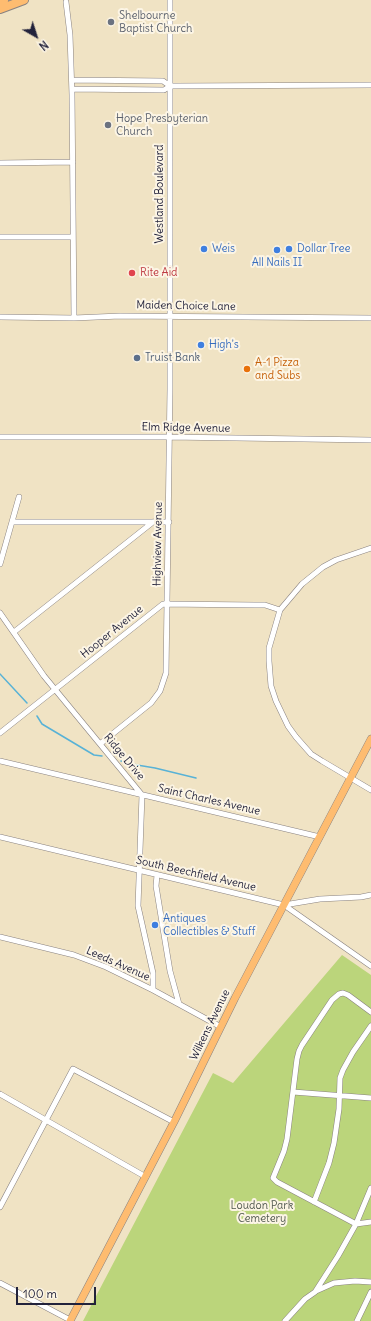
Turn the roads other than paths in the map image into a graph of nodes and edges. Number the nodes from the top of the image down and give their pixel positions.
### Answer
1 (4, 0) edge
2 (24, 0) edge
3 (170, 0) edge
4 (0, 2) edge
5 (66, 2) dead end
6 (0, 9) edge
7 (72, 80) junction
8 (371, 85) edge
9 (170, 86) junction
10 (72, 89) junction
11 (73, 162) junction
12 (0, 163) edge
13 (0, 237) edge
14 (74, 237) junction
15 (170, 316) junction
16 (0, 318) edge
17 (74, 318) junction
18 (371, 318) edge
19 (0, 437) edge
20 (169, 437) junction
21 (371, 440) edge
22 (19, 497) dead end
23 (12, 522) junction
24 (153, 522) junction
25 (169, 522) junction
26 (371, 548) edge
27 (0, 564) edge
28 (167, 604) junction
29 (280, 610) junction
30 (0, 613) edge
31 (14, 632) junction
32 (55, 690) junction
33 (0, 734) edge
34 (371, 739) edge
35 (100, 744) junction
36 (0, 761) edge
37 (350, 778) junction
38 (371, 790) edge
39 (142, 794) junction
40 (0, 837) edge
41 (320, 837) junction
42 (139, 870) junction
43 (157, 875) junction
44 (371, 895) edge
45 (284, 905) junction
46 (0, 937) edge
47 (371, 966) edge
48 (153, 990) junction
49 (179, 1004) junction
50 (371, 1012) edge
51 (371, 1026) edge
52 (221, 1027) junction
53 (293, 1092) junction
54 (0, 1094) edge
55 (340, 1096) junction
56 (371, 1098) edge
57 (46, 1120) junction
58 (174, 1122) junction
59 (146, 1177) junction
60 (371, 1188) edge
61 (314, 1202) junction
62 (0, 1207) edge
63 (371, 1222) edge
64 (356, 1224) junction
65 (371, 1282) edge
66 (0, 1283) edge
67 (315, 1292) junction
68 (371, 1292) edge
69 (70, 1321) edge
70 (285, 1321) edge
71 (357, 1321) edge

1 - 4 highway
2 - 6 highway
3 - 9 street, Westland Boulevard
5 - 7 street
7 - 9 street
7 - 10 street
8 - 9 street
9 - 10 street
9 - 15 street, Westland Boulevard
10 - 11 street
11 - 12 street
11 - 14 street
13 - 14 street
14 - 17 street
15 - 17 street, Maiden Choice Lane
15 - 18 street, Maiden Choice Lane
15 - 20 street, Highview Avenue
16 - 17 street, Maiden Choice Lane
19 - 20 street, Elm Ridge Avenue
20 - 21 street, Elm Ridge Avenue
20 - 25 street, Highview Avenue
22 - 23 street
23 - 24 street
23 - 27 street
24 - 25 street
24 - 31 street
25 - 28 street, Highview Avenue
26 - 29 street
28 - 29 street
28 - 32 street, Hooper Avenue
28 - 35 street, Highview Avenue
29 - 37 street
30 - 31 street, Ridge Drive
31 - 32 street, Ridge Drive
32 - 33 street, Hooper Avenue
32 - 35 street, Ridge Drive
34 - 37 main road, Wilkens Avenue
35 - 39 street, Ridge Drive
36 - 39 street, Saint Charles Avenue
37 - 38 street
37 - 41 main road, Wilkens Avenue
39 - 41 street, Saint Charles Avenue
39 - 42 street, Ridge Drive
40 - 42 street, South Beechfield Avenue
41 - 45 main road, Wilkens Avenue
42 - 43 street, South Beechfield Avenue
42 - 48 street, Ridge Drive
43 - 45 street, South Beechfield Avenue
43 - 49 street
44 - 45 street
45 - 47 street, South Beechfield Avenue
45 - 52 main road, Wilkens Avenue
46 - 48 street, Leeds Avenue
48 - 49 street, Leeds Avenue
49 - 52 street, Leeds Avenue
50 - 53 street
51 - 55 street
52 - 58 main road, Wilkens Avenue
53 - 55 street
53 - 61 street
54 - 57 street
55 - 56 street
55 - 61 street
57 - 58 street
57 - 59 street
57 - 62 street
58 - 59 main road, Wilkens Avenue
59 - 69 main road, Wilkens Avenue
60 - 64 street
61 - 64 street
63 - 64 street
64 - 67 street
65 - 67 street
66 - 69 street
67 - 70 street
68 - 71 street

